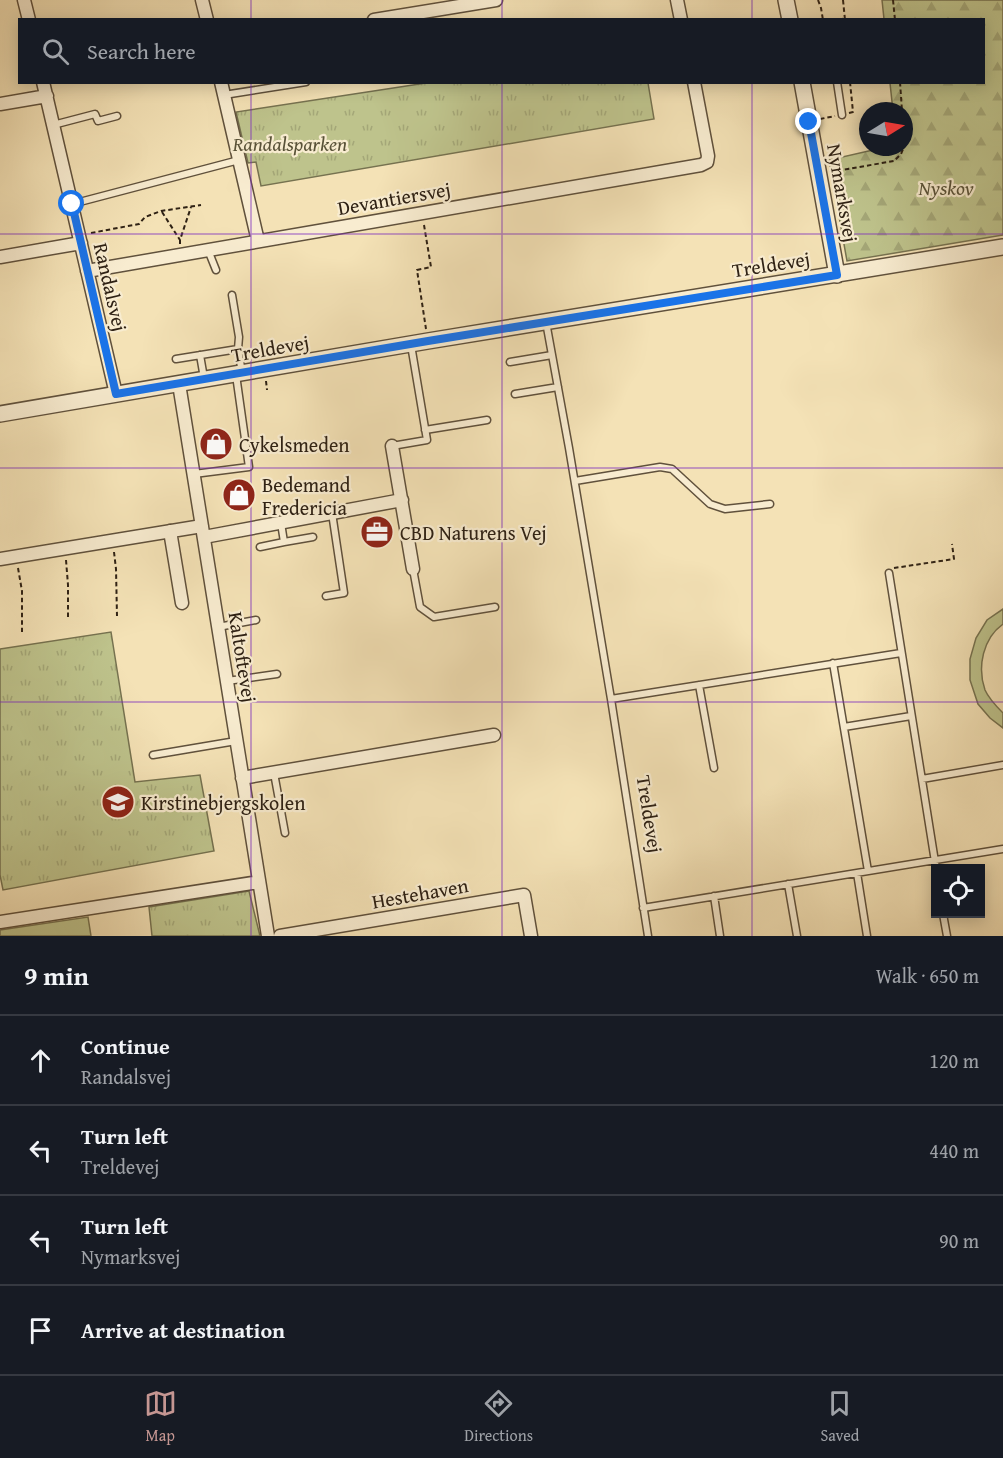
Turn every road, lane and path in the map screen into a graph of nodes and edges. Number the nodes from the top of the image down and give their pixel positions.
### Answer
1 (24, 0) edge
2 (202, 0) edge
3 (496, 0) edge
4 (677, 0) edge
5 (786, 0) edge
6 (818, 0) edge
7 (843, 0) edge
8 (893, 0) edge
9 (468, 2) edge
10 (28, 18) edge
11 (206, 18) edge
12 (384, 18) edge
13 (681, 18) edge
14 (790, 18) edge
15 (823, 18) edge
16 (845, 18) edge
17 (895, 18) edge
18 (43, 84) edge
19 (221, 84) edge
20 (293, 84) edge
21 (694, 84) edge
22 (802, 84) edge
23 (837, 84) edge
24 (900, 84) edge
25 (224, 95) junction
26 (46, 96) junction
27 (901, 102) edge
28 (0, 104) edge
29 (842, 115) dead end
30 (117, 116) dead end
31 (53, 125) junction
32 (899, 156) edge
33 (239, 160) junction
34 (819, 174) junction
35 (72, 204) junction
36 (201, 205) dead end
37 (191, 207) junction
38 (161, 211) junction
39 (423, 213) junction
40 (80, 239) junction
41 (180, 240) junction
42 (258, 241) junction
43 (1003, 247) edge
44 (208, 250) junction
45 (182, 254) junction
46 (0, 257) edge
47 (216, 270) dead end
48 (87, 271) junction
49 (837, 275) junction
50 (232, 295) dead end
51 (546, 322) junction
52 (428, 341) junction
53 (411, 344) junction
54 (238, 349) junction
55 (200, 355) junction
56 (552, 356) junction
57 (176, 359) dead end
58 (510, 362) dead end
59 (239, 374) junction
60 (265, 376) dead end
61 (204, 380) junction
62 (179, 384) junction
63 (558, 387) junction
64 (267, 390) dead end
65 (116, 394) junction
66 (515, 394) dead end
67 (0, 414) edge
68 (487, 420) dead end
69 (425, 430) junction
70 (392, 446) joint
71 (194, 474) junction
72 (575, 481) junction
73 (402, 500) junction
74 (770, 504) dead end
75 (332, 513) junction
76 (281, 523) junction
77 (170, 531) junction
78 (203, 532) junction
79 (313, 537) dead end
80 (112, 540) junction
81 (284, 542) junction
82 (952, 544) dead end
83 (260, 547) dead end
84 (65, 548) junction
85 (16, 556) junction
86 (0, 559) edge
87 (413, 569) joint
88 (889, 573) joint
89 (326, 596) dead end
90 (182, 603) dead end
91 (495, 607) dead end
92 (117, 616) dead end
93 (68, 617) dead end
94 (256, 620) dead end
95 (219, 627) junction
96 (22, 632) dead end
97 (901, 653) junction
98 (833, 663) junction
99 (277, 674) dead end
100 (227, 681) junction
101 (699, 685) junction
102 (611, 699) junction
103 (911, 716) junction
104 (844, 727) junction
105 (494, 735) dead end
106 (237, 741) junction
107 (153, 756) dead end
108 (1003, 765) edge
109 (714, 768) dead end
110 (274, 772) junction
111 (242, 778) junction
112 (921, 779) junction
113 (285, 833) dead end
114 (1003, 849) edge
115 (935, 864) edge
116 (939, 864) edge
117 (931, 865) edge
118 (868, 871) junction
119 (857, 873) junction
120 (259, 882) junction
121 (788, 884) junction
122 (714, 896) junction
123 (643, 908) junction
124 (944, 918) edge
125 (0, 922) edge
126 (268, 936) edge
127 (280, 936) edge
128 (531, 936) edge
129 (648, 936) edge
130 (720, 936) edge
131 (797, 936) edge
132 (867, 936) edge
133 (946, 936) edge

1 - 10 street
2 - 11 street
3 - 9 street
4 - 13 street
5 - 14 street
6 - 15 path
7 - 16 path
8 - 17 path
9 - 12 street
18 - 26 street, Randalsvej
19 - 25 street
20 - 25 lane
21 - 39 street, Devantiersvej
22 - 34 street, Nymarksvej
23 - 29 lane
24 - 27 path
25 - 33 street
26 - 28 street
26 - 31 street, Randalsvej
30 - 31 lane
31 - 35 street, Randalsvej
32 - 34 path
33 - 35 lane
33 - 42 street
34 - 49 street, Nymarksvej
35 - 40 street, Randalsvej
36 - 37 path
37 - 38 path
37 - 41 path
38 - 40 path
38 - 41 path
39 - 42 street, Devantiersvej
39 - 52 path
40 - 46 street
40 - 48 street, Randalsvej
41 - 45 path
42 - 44 street, Devantiersvej
43 - 49 street, Treldevej
44 - 45 street, Devantiersvej
44 - 47 lane
45 - 48 street, Devantiersvej
48 - 65 street, Randalsvej
49 - 51 street, Treldevej
50 - 54 lane
51 - 52 street, Treldevej
51 - 56 lane, Treldevej
52 - 53 street, Treldevej
53 - 59 street, Treldevej
53 - 69 lane
54 - 55 lane
54 - 59 lane
55 - 57 lane
55 - 61 lane
56 - 58 lane
56 - 63 lane, Treldevej
59 - 61 street, Treldevej
59 - 71 lane
60 - 64 path
61 - 62 street, Treldevej
62 - 65 street, Treldevej
62 - 71 street, Kaltoftevej
63 - 66 lane
63 - 72 lane, Treldevej
65 - 67 street, Treldevej
68 - 69 lane
69 - 70 lane
70 - 73 street
71 - 78 street, Kaltoftevej
72 - 74 lane
72 - 102 lane, Treldevej
73 - 75 street
73 - 87 street
75 - 76 street
75 - 89 lane
76 - 78 street
76 - 81 lane
77 - 78 street
77 - 80 street
77 - 90 street
78 - 95 street, Kaltoftevej
79 - 81 lane
80 - 84 street
80 - 92 path
81 - 83 lane
82 - 88 path
84 - 85 street
84 - 93 path
85 - 86 street
85 - 96 path
87 - 91 lane
88 - 97 lane
94 - 95 lane
95 - 100 street, Kaltoftevej
97 - 98 lane
97 - 103 lane
98 - 101 lane
98 - 104 lane
99 - 100 lane
100 - 106 street, Kaltoftevej
101 - 102 lane
101 - 109 lane
102 - 123 lane, Treldevej
103 - 104 lane
103 - 112 lane
104 - 118 lane
105 - 110 street
106 - 107 lane
106 - 111 street, Kaltoftevej
108 - 112 lane
110 - 111 street
110 - 113 lane
111 - 120 street, Kaltoftevej
112 - 115 lane
114 - 116 lane
117 - 118 lane
118 - 119 lane
119 - 121 lane
119 - 132 lane
120 - 125 street
120 - 126 street, Kaltoftevej
121 - 122 lane
121 - 131 lane
122 - 123 lane
122 - 130 lane
123 - 129 lane, Treldevej
124 - 133 lane
127 - 128 street, Hestehaven

